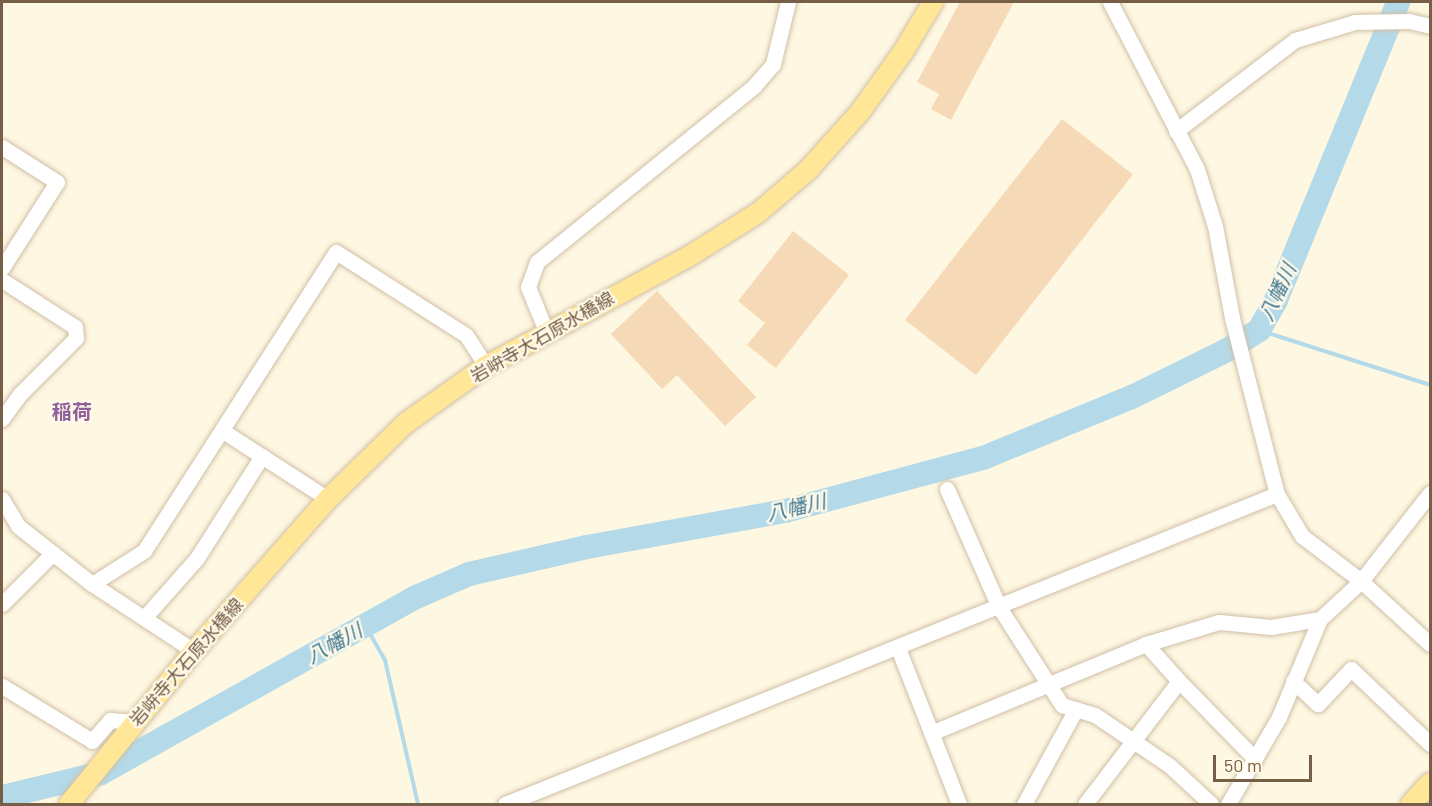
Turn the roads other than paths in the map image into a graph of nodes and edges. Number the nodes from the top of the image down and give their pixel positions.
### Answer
1 (788, 2) edge
2 (933, 2) edge
3 (1110, 2) edge
4 (1431, 26) edge
5 (1176, 131) junction
6 (2, 147) edge
7 (2, 268) edge
8 (2, 280) edge
9 (546, 331) junction
10 (486, 366) junction
11 (2, 419) edge
12 (223, 431) junction
13 (262, 456) junction
14 (947, 489) dead end
15 (1431, 493) edge
16 (1277, 494) junction
17 (2, 499) edge
18 (328, 499) junction
19 (53, 553) junction
20 (1361, 580) junction
21 (92, 584) junction
22 (2, 604) edge
23 (999, 607) junction
24 (144, 618) junction
25 (1320, 619) junction
26 (1146, 644) junction
27 (1431, 644) edge
28 (898, 648) junction
29 (194, 651) junction
30 (1179, 681) junction
31 (1293, 681) junction
32 (1045, 683) junction
33 (2, 686) edge
34 (1076, 709) junction
35 (129, 728) junction
36 (931, 733) junction
37 (1133, 741) junction
38 (1431, 744) edge
39 (1255, 759) junction
40 (1431, 783) edge
41 (69, 804) edge
42 (505, 804) edge
43 (959, 804) edge
44 (1024, 804) edge
45 (1085, 804) edge
46 (1211, 804) edge
47 (1228, 804) edge
48 (1411, 804) edge

1 - 9 street
2 - 9 main road, 岩峅寺大石原水橋線
3 - 5 street
4 - 5 street
5 - 16 street
6 - 7 street
8 - 11 street
9 - 10 main road, 岩峅寺大石原水橋線
10 - 12 street
10 - 18 main road, 岩峅寺大石原水橋線
12 - 13 street
12 - 21 street
13 - 18 street
13 - 24 street
14 - 23 street
15 - 20 street
16 - 20 street
16 - 23 street
17 - 19 street
18 - 29 main road, 岩峅寺大石原水橋線
19 - 21 street
19 - 22 street
20 - 25 street
20 - 27 street
21 - 24 street
23 - 28 street
23 - 32 street
24 - 29 street
25 - 26 street
25 - 31 street
26 - 30 street
26 - 32 street
28 - 36 street
28 - 42 street
29 - 35 main road, 岩峅寺大石原水橋線
30 - 37 street
30 - 39 street
31 - 38 street
31 - 39 street
32 - 34 street
32 - 36 street
33 - 35 street
34 - 37 street
34 - 44 street
35 - 41 main road, 岩峅寺大石原水橋線
36 - 43 street
37 - 45 street
37 - 46 street
39 - 47 street
40 - 48 main road

